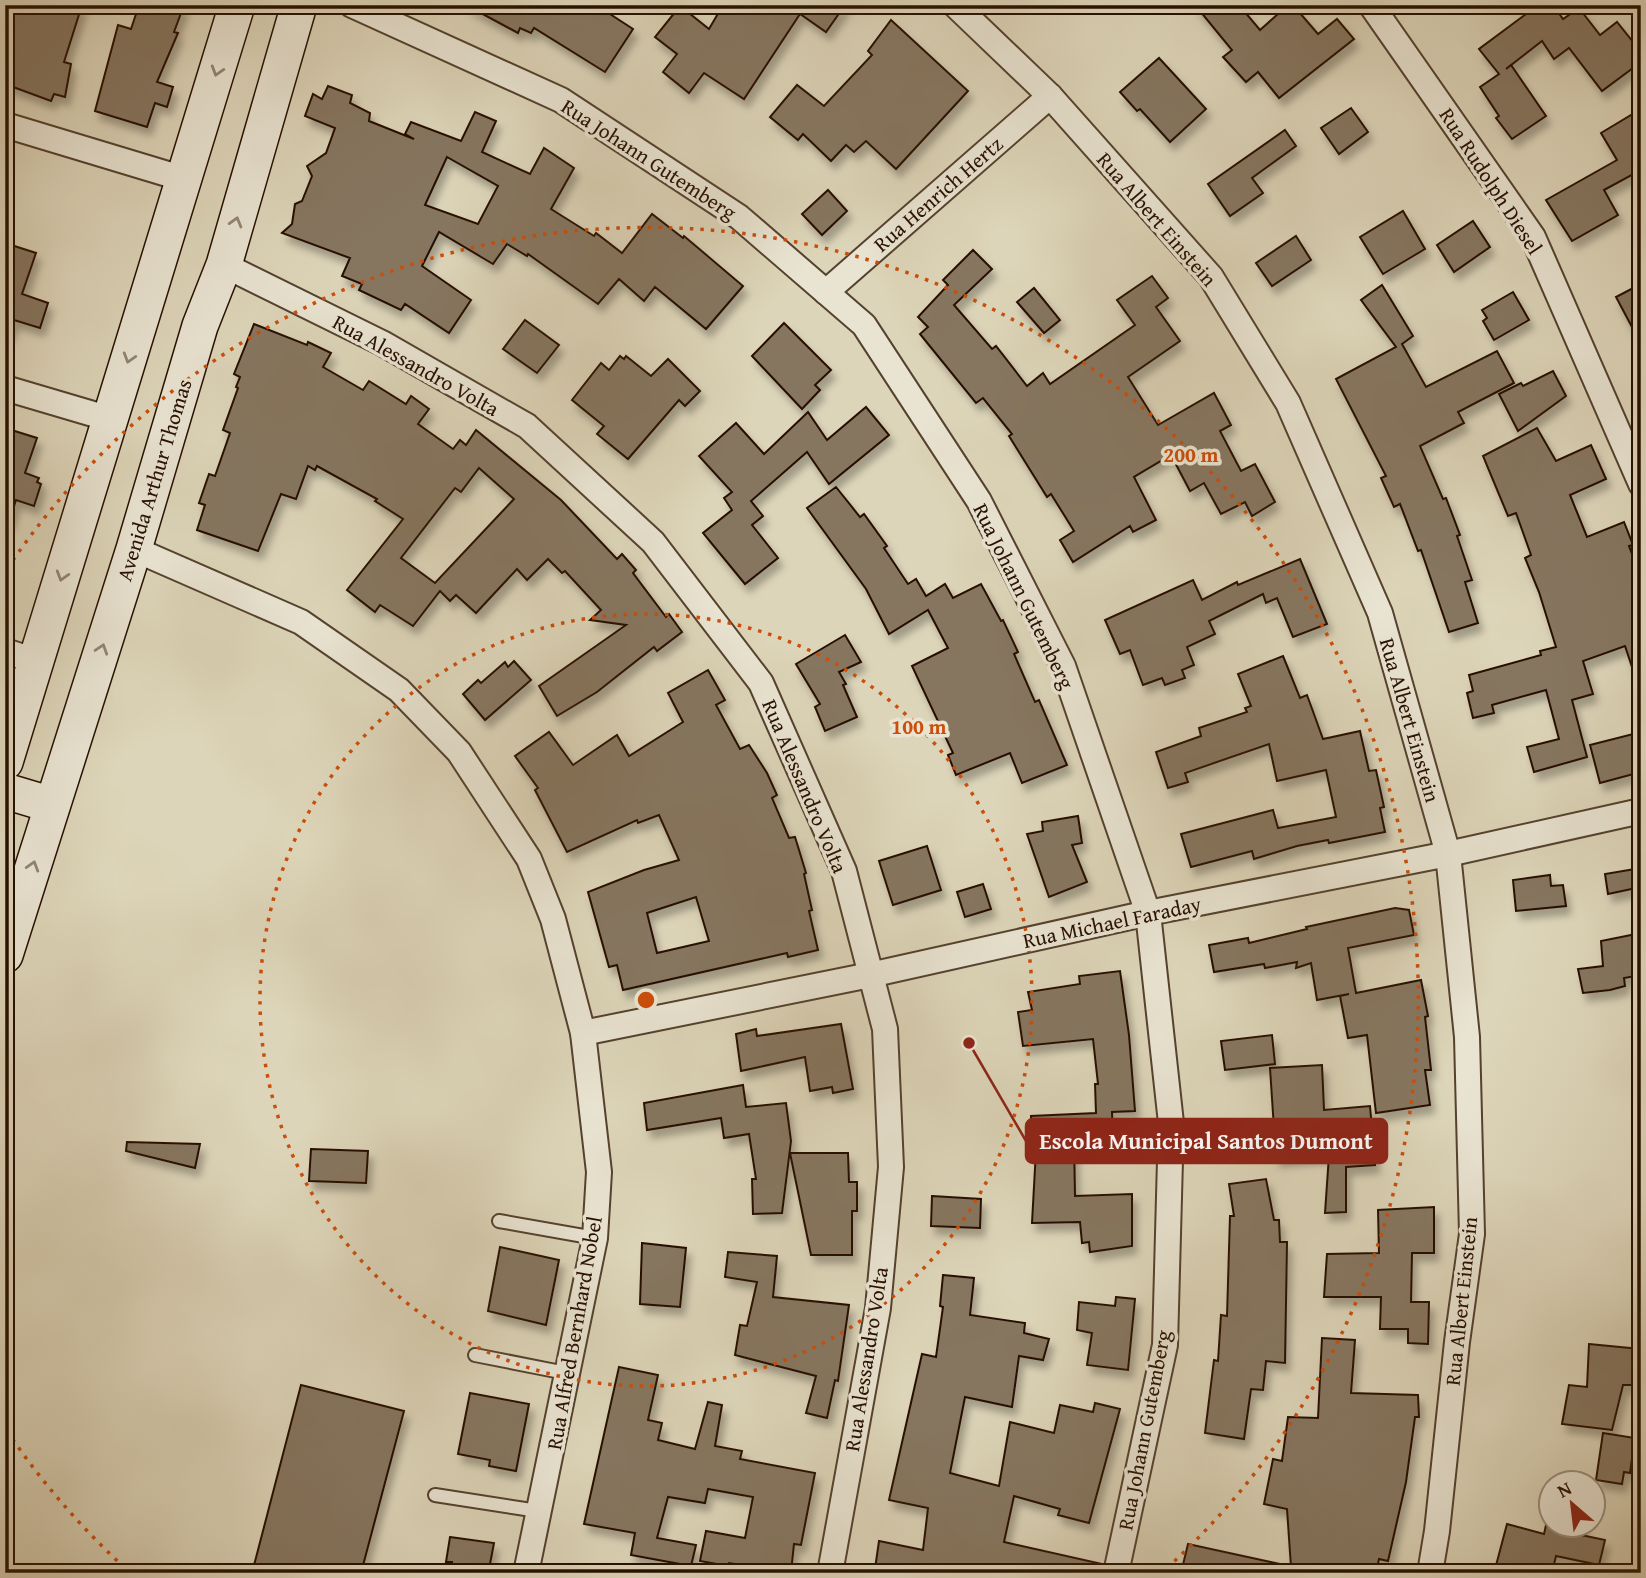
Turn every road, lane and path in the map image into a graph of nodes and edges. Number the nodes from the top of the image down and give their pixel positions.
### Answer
1 (237, 5) edge
2 (299, 5) edge
3 (352, 5) edge
4 (955, 5) edge
5 (1371, 5) edge
6 (1050, 96) junction
7 (5, 125) edge
8 (184, 179) junction
9 (224, 265) junction
10 (826, 292) junction
11 (144, 309) junction
12 (200, 326) junction
13 (5, 388) edge
14 (110, 419) junction
15 (1641, 484) edge
16 (134, 549) junction
17 (21, 656) edge
18 (5, 762) edge
19 (5, 792) edge
20 (52, 805) junction
21 (1641, 811) edge
22 (1448, 854) junction
23 (1147, 913) junction
24 (5, 955) edge
25 (870, 975) junction
26 (583, 1033) junction
27 (499, 1221) dead end
28 (595, 1238) junction
29 (475, 1355) dead end
30 (566, 1373) junction
31 (435, 1495) dead end
32 (538, 1511) junction
33 (530, 1572) edge
34 (830, 1573) edge
35 (1116, 1573) edge
36 (1430, 1573) edge

1 -> 8 main road
9 -> 2 main road, Avenida Arthur Thomas
3 - 10 street, Rua Johann Gutemberg
4 - 6 street, Rua Albert Einstein
5 - 15 street, Rua Rudolph Diesel
6 - 10 street, Rua Henrich Hertz
6 - 22 street, Rua Albert Einstein
7 - 8 street
8 - 11 main road
9 - 12 main road, Avenida Arthur Thomas
9 - 25 street, Rua Alessandro Volta
10 - 23 street, Rua Johann Gutemberg
11 - 12 main road
11 -> 14 main road
12 - 16 main road, Avenida Arthur Thomas
13 - 14 street
14 -> 17 main road
20 -> 16 main road, Avenida Arthur Thomas
16 - 26 street, Rua Alfred Bernhard Nobel
17 - 18 main road
19 - 20 main road
24 -> 20 main road, Avenida Arthur Thomas
21 - 22 street, Rua Michael Faraday
22 - 23 street, Rua Michael Faraday
22 - 36 street, Rua Albert Einstein
23 - 25 street, Rua Michael Faraday
23 - 35 street, Rua Johann Gutemberg
25 - 26 street, Rua Michael Faraday
25 - 34 street, Rua Alessandro Volta
26 - 28 street, Rua Alfred Bernhard Nobel
27 - 28 lane
28 - 30 street, Rua Alfred Bernhard Nobel
29 - 30 lane
30 - 32 street, Rua Alfred Bernhard Nobel
31 - 32 lane
32 - 33 street, Rua Alfred Bernhard Nobel

